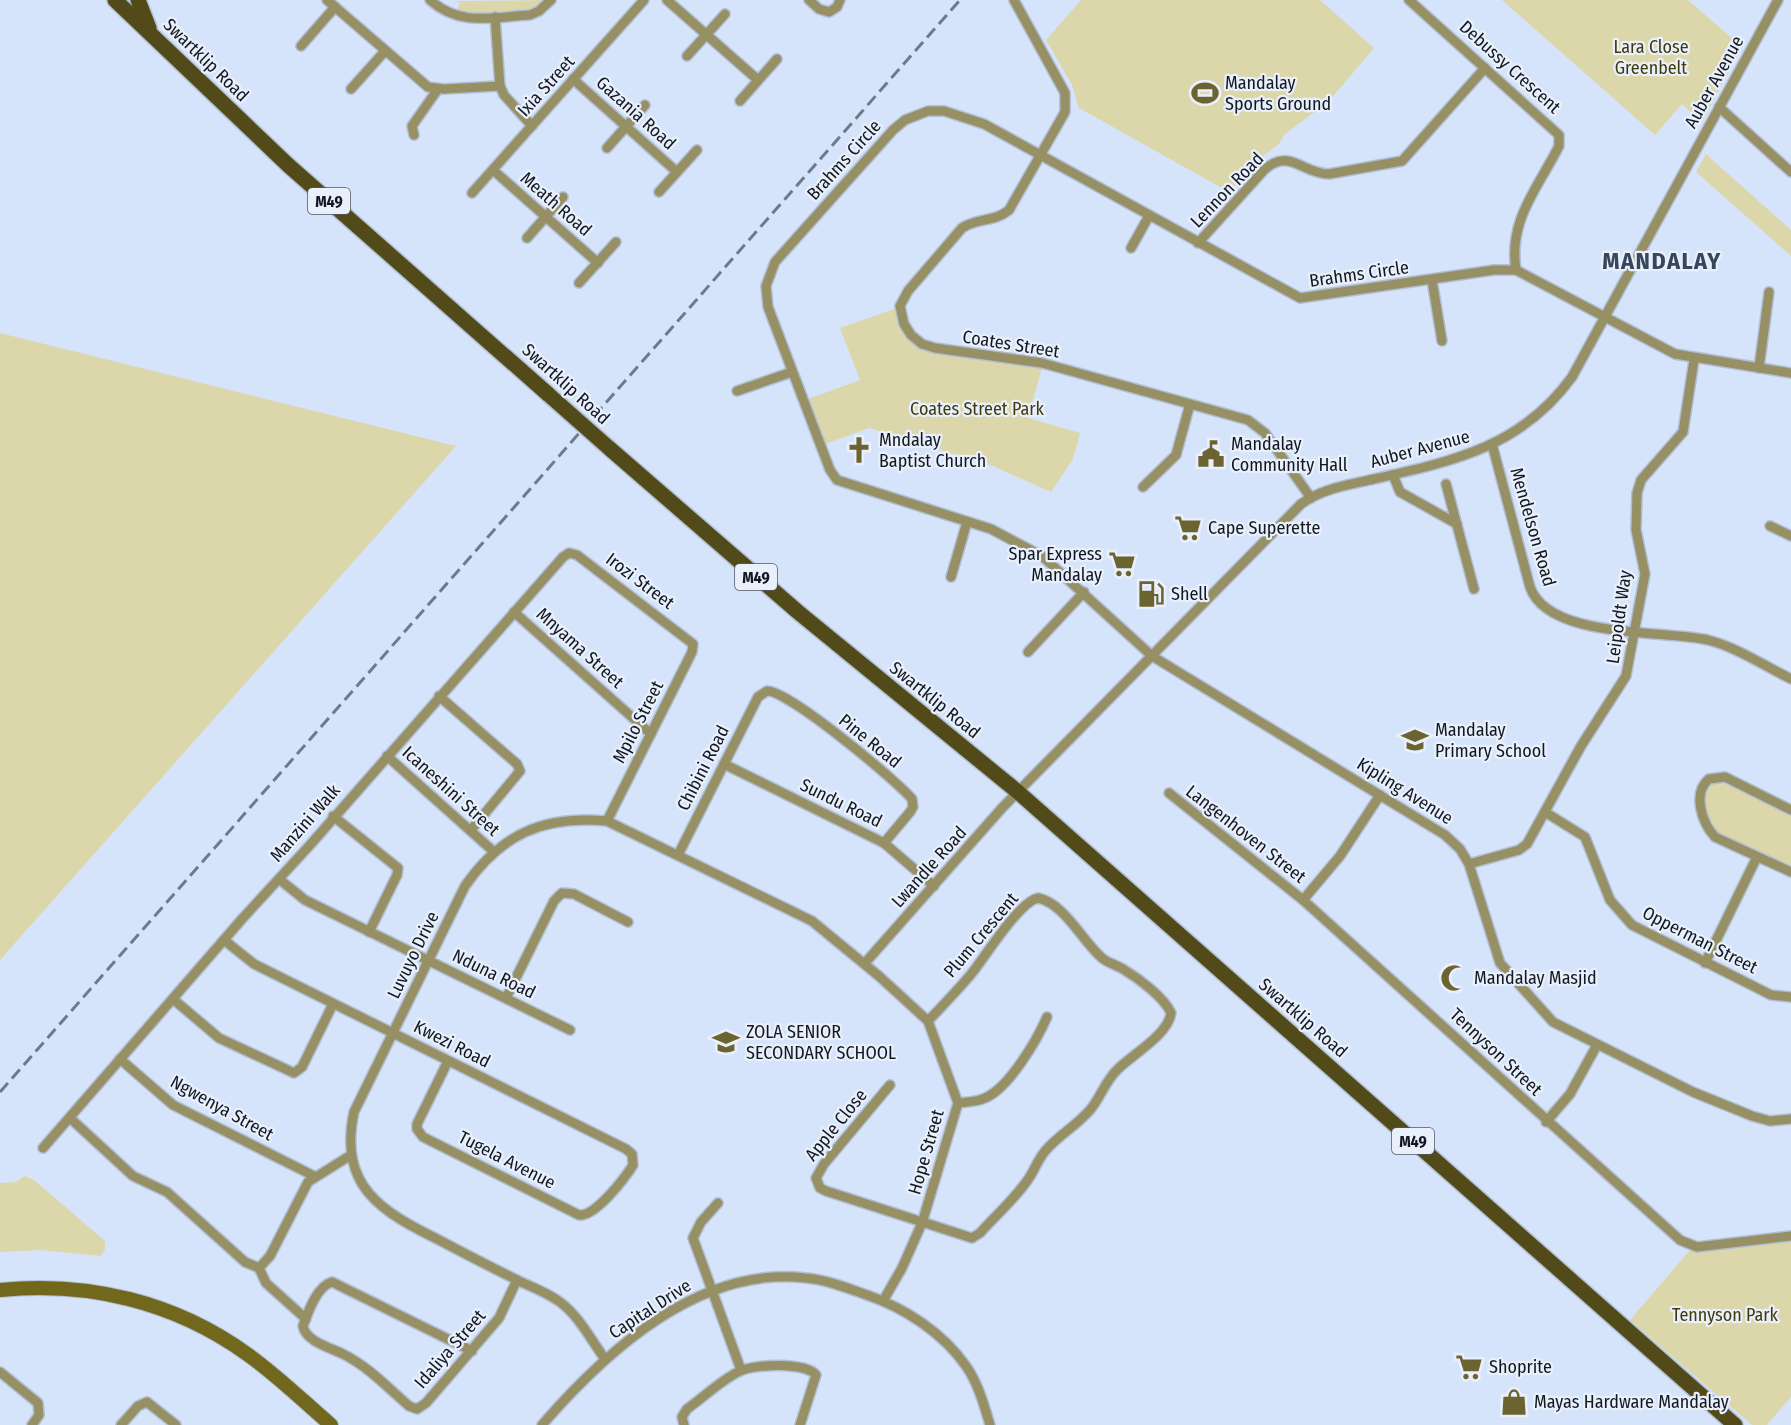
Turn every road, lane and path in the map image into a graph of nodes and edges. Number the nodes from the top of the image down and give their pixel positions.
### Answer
1 (115, 0) edge
2 (138, 0) edge
3 (327, 0) edge
4 (430, 0) edge
5 (551, 0) edge
6 (644, 0) edge
7 (667, 0) edge
8 (809, 0) edge
9 (840, 0) edge
10 (1014, 0) edge
11 (1409, 0) edge
12 (1778, 0) edge
13 (335, 8) junction
14 (725, 14) dead end
15 (495, 17) junction
16 (151, 34) junction
17 (706, 35) junction
18 (301, 46) dead end
19 (385, 51) junction
20 (687, 56) dead end
21 (777, 59) dead end
22 (1485, 68) junction
23 (573, 80) junction
24 (758, 80) junction
25 (500, 86) junction
26 (351, 89) dead end
27 (438, 89) junction
28 (740, 101) dead end
29 (645, 105) dead end
30 (1719, 107) junction
31 (532, 126) junction
32 (626, 126) junction
33 (414, 135) dead end
34 (607, 148) dead end
35 (697, 150) dead end
36 (1041, 155) junction
37 (493, 170) junction
38 (677, 172) junction
39 (1791, 172) edge
40 (659, 192) dead end
41 (472, 194) dead end
42 (563, 197) dead end
43 (546, 216) junction
44 (1149, 216) junction
45 (527, 238) dead end
46 (616, 242) dead end
47 (1198, 243) junction
48 (1131, 248) dead end
49 (598, 263) junction
50 (1516, 270) junction
51 (1432, 280) junction
52 (579, 283) dead end
53 (1769, 292) dead end
54 (1605, 316) junction
55 (1442, 341) dead end
56 (1694, 360) junction
57 (1759, 368) junction
58 (792, 372) junction
59 (1791, 373) edge
60 (737, 391) dead end
61 (1190, 404) junction
62 (1492, 444) junction
63 (1393, 475) junction
64 (1446, 484) dead end
65 (1143, 488) dead end
66 (1311, 498) junction
67 (967, 522) junction
68 (1457, 524) junction
69 (1770, 526) dead end
70 (1791, 536) edge
71 (569, 553) joint
72 (951, 577) dead end
73 (1474, 589) dead end
74 (1084, 592) junction
75 (513, 612) junction
76 (1635, 632) junction
77 (689, 638) joint
78 (1028, 652) dead end
79 (1152, 656) junction
80 (1791, 679) edge
81 (439, 696) junction
82 (758, 697) joint
83 (651, 734) junction
84 (387, 756) junction
85 (724, 764) junction
86 (1018, 792) junction
87 (1169, 793) dead end
88 (1380, 795) junction
89 (1791, 810) edge
90 (1545, 812) junction
91 (333, 816) junction
92 (607, 820) junction
93 (471, 830) junction
94 (884, 843) junction
95 (493, 851) junction
96 (679, 853) junction
97 (1757, 857) junction
98 (1470, 864) junction
99 (1791, 872) edge
100 (279, 879) junction
101 (934, 886) junction
102 (1303, 900) junction
103 (628, 922) dead end
104 (369, 932) junction
105 (224, 940) junction
106 (428, 961) junction
107 (865, 963) junction
108 (1705, 963) junction
109 (1791, 997) edge
110 (506, 998) junction
111 (173, 999) junction
112 (333, 1004) junction
113 (1047, 1017) dead end
114 (928, 1021) junction
115 (570, 1030) dead end
116 (393, 1032) junction
117 (1597, 1045) junction
118 (120, 1059) junction
119 (448, 1061) junction
120 (890, 1085) dead end
121 (958, 1103) junction
122 (70, 1118) junction
123 (1791, 1119) edge
124 (1546, 1122) junction
125 (43, 1148) dead end
126 (351, 1155) junction
127 (634, 1159) joint
128 (314, 1176) junction
129 (718, 1203) dead end
130 (922, 1223) junction
131 (1791, 1236) edge
132 (259, 1268) junction
133 (517, 1280) junction
134 (0, 1290) edge
135 (711, 1290) junction
136 (883, 1301) junction
137 (306, 1319) junction
138 (472, 1351) junction
139 (605, 1359) junction
140 (741, 1370) junction
141 (0, 1372) edge
142 (32, 1425) edge
143 (121, 1425) edge
144 (176, 1425) edge
145 (331, 1425) edge
146 (542, 1425) edge
147 (684, 1425) edge
148 (800, 1425) edge
149 (990, 1425) edge
150 (1735, 1425) edge

1 - 16 main road, Swartklip Road / M49
2 - 16 main road
3 - 13 street
4 - 15 street
5 - 15 street
6 - 23 street, Ixia Street
7 - 17 street
8 - 9 street
10 - 36 street
11 - 22 street, Debussy Crescent
12 - 30 street, Auber Avenue
13 - 18 street
13 - 19 street
14 - 17 street
15 - 25 street
16 - 86 main road, Swartklip Road / M49, bridge
17 - 20 street
17 - 24 street
19 - 26 street
19 - 27 street
21 - 24 street
22 - 47 street, Lennon Road
22 - 50 street, Debussy Crescent
23 - 31 street, Ixia Street
23 - 32 street, Gazania Road
24 - 28 street
25 - 27 street
25 - 31 street
27 - 33 street
29 - 32 street
30 - 39 street
30 - 54 street, Auber Avenue
31 - 37 street, Ixia Street
32 - 34 street
32 - 38 street, Gazania Road
35 - 38 street
36 - 44 street, Brahms Circle
36 - 58 street, Brahms Circle
36 - 61 street, Coates Street
37 - 41 street, Ixia Street
37 - 43 street, Meath Road
38 - 40 street
42 - 43 street
43 - 45 street
43 - 49 street, Meath Road
44 - 47 street, Brahms Circle
44 - 48 street
46 - 49 street
47 - 51 street, Brahms Circle
49 - 52 street
50 - 51 street, Brahms Circle
50 - 54 street, Brahms Circle
51 - 55 street
53 - 57 street
54 - 56 street
54 - 62 street, Auber Avenue
56 - 57 street
56 - 76 street, Leipoldt Way
57 - 59 street
58 - 60 street
58 - 67 street, Brahms Circle
61 - 65 street
61 - 66 street, Coates Street
62 - 63 street, Auber Avenue
62 - 76 street, Mendelson Road
63 - 66 street, Auber Avenue
63 - 68 street
64 - 68 street
66 - 79 street, Auber Avenue
67 - 72 street
67 - 74 street, Brahms Circle
68 - 73 street
69 - 70 street
71 - 75 street, Manzini Walk
71 - 77 street, Irozi Street
74 - 78 street
74 - 79 street, Brahms Circle
75 - 81 street, Manzini Walk
75 - 83 street, Mnyama Street
76 - 80 street, Mendelson Road
76 - 90 street, Leipoldt Way
77 - 83 street, Mpilo Street
79 - 86 street, Auber Avenue
79 - 88 street, Kipling Avenue
81 - 84 street, Manzini Walk
81 - 93 street
82 - 85 street, Chibini Road
82 - 94 street, Pine Road
83 - 92 street, Mpilo Street
84 - 91 street, Manzini Walk
84 - 93 street, Icaneshini Street
85 - 94 street, Sundu Road
85 - 96 street, Chibini Road
86 - 101 street, Lwandle Road
86 - 150 main road, Swartklip Road / M49
87 - 102 street, Langenhoven Street
88 - 98 street, Kipling Avenue
88 - 102 street
89 - 97 street
90 - 98 street, Leipoldt Way
90 - 108 street, Opperman Street
91 - 100 street, Manzini Walk
91 - 104 street
92 - 95 street, Luvuyo Drive
92 - 96 street, Luvuyo Drive
93 - 95 street, Icaneshini Street
94 - 101 street, Sundu Road
95 - 106 street, Luvuyo Drive
96 - 107 street, Luvuyo Drive
97 - 99 street
97 - 108 street
98 - 117 street, Kipling Avenue
100 - 104 street, Nduna Road
100 - 105 street, Manzini Walk
101 - 107 street, Lwandle Road
102 - 124 street, Tennyson Street
103 - 110 street
104 - 106 street, Nduna Road
105 - 111 street, Manzini Walk
105 - 112 street, Kwezi Road
106 - 110 street, Nduna Road
106 - 116 street, Luvuyo Drive
107 - 114 street, Hope Street
108 - 109 street, Opperman Street
110 - 115 street, Nduna Road
111 - 112 street
111 - 118 street, Manzini Walk
112 - 116 street, Kwezi Road
113 - 121 street
114 - 121 street, Hope Street
114 - 130 street, Plum Crescent
116 - 119 street, Kwezi Road
116 - 126 street, Luvuyo Drive
117 - 123 street, Kipling Avenue
117 - 124 street
118 - 122 street, Manzini Walk
118 - 128 street, Ngwenya Street
119 - 127 street, Kwezi Road
119 - 127 street, Tugela Avenue
120 - 130 street, Apple Close
121 - 130 street, Hope Street
122 - 125 street, Manzini Walk
122 - 132 street
124 - 131 street, Tennyson Street
126 - 128 street
126 - 133 street, Luvuyo Drive
128 - 132 street
129 - 135 street
130 - 136 street, Hope Street
132 - 137 street
133 - 138 street, Idaliya Street
133 - 139 street, Luvuyo Drive
134 - 145 main road
135 - 136 street, Capital Drive
135 - 139 street, Capital Drive
135 - 140 street
136 - 149 street, Capital Drive
137 - 138 street
137 - 138 street, Idaliya Street
139 - 146 street, Capital Drive
140 - 147 street
140 - 148 street
141 - 142 street
143 - 144 street

